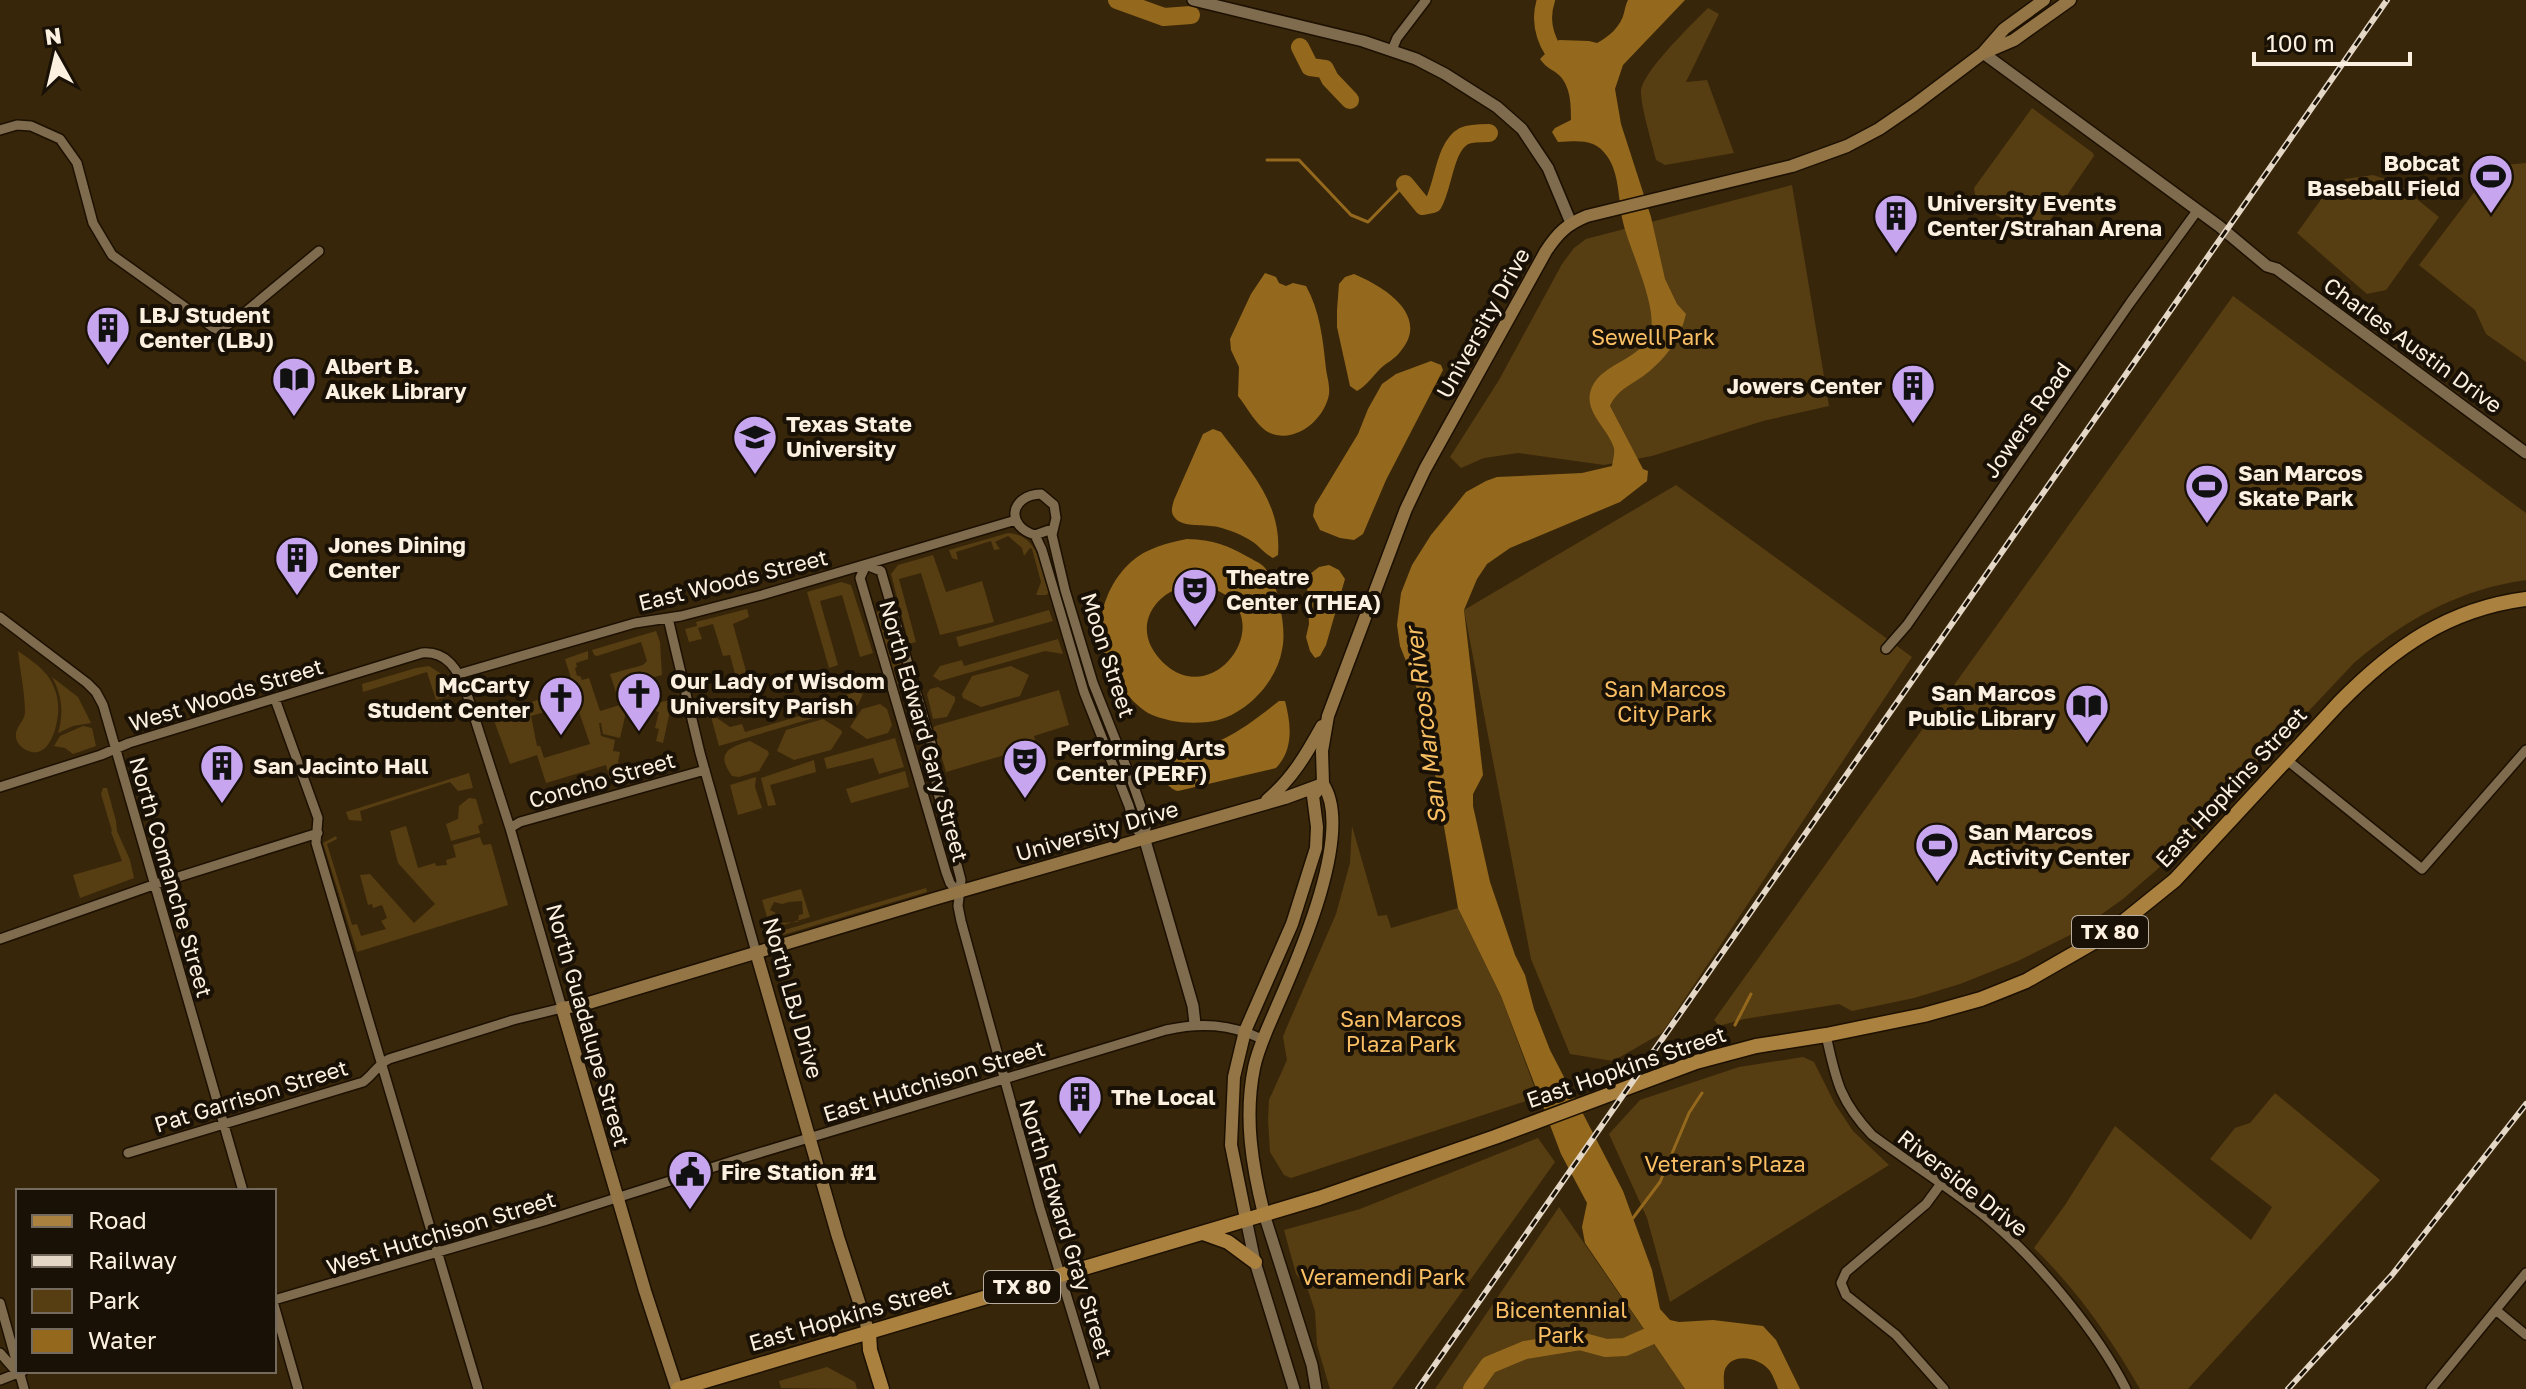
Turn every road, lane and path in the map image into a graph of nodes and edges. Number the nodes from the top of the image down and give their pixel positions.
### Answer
1 (1193, 0) edge
2 (1426, 0) edge
3 (2044, 0) edge
4 (2070, 0) edge
5 (1215, 2) edge
6 (1392, 50) junction
7 (1983, 53) junction
8 (0, 130) edge
9 (2197, 211) junction
10 (1571, 223) junction
11 (319, 251) dead end
12 (2526, 453) edge
13 (1016, 520) junction
14 (1052, 529) junction
15 (1035, 535) junction
16 (866, 565) junction
17 (2526, 599) edge
18 (892, 606) junction
19 (871, 613) junction
20 (0, 617) edge
21 (668, 618) junction
22 (1886, 649) dead end
23 (459, 674) junction
24 (275, 699) junction
25 (1328, 716) junction
26 (931, 743) junction
27 (115, 749) junction
28 (2526, 750) edge
29 (910, 751) junction
30 (2287, 760) junction
31 (705, 770) junction
32 (1323, 784) junction
33 (0, 787) edge
34 (1261, 805) junction
35 (510, 828) junction
36 (318, 833) junction
37 (1144, 837) junction
38 (156, 884) junction
39 (958, 893) junction
40 (0, 939) edge
41 (756, 952) junction
42 (1271, 971) junction
43 (1288, 979) junction
44 (562, 1008) junction
45 (1195, 1024) junction
46 (1245, 1031) junction
47 (1826, 1035) junction
48 (1262, 1039) junction
49 (381, 1063) junction
50 (1003, 1079) junction
51 (1231, 1111) junction
52 (1249, 1112) junction
53 (224, 1123) junction
54 (811, 1137) junction
55 (128, 1153) dead end
56 (1940, 1185) junction
57 (242, 1189) edge
58 (618, 1198) junction
59 (1264, 1214) junction
60 (1246, 1219) junction
61 (1203, 1233) junction
62 (438, 1253) junction
63 (1255, 1262) junction
64 (2526, 1273) edge
65 (1062, 1275) junction
66 (276, 1302) edge
67 (0, 1303) edge
68 (276, 1310) edge
69 (2497, 1311) junction
70 (869, 1333) junction
71 (2526, 1335) edge
72 (0, 1353) edge
73 (16, 1359) edge
74 (16, 1368) edge
75 (298, 1389) edge
76 (478, 1389) edge
77 (678, 1389) edge
78 (882, 1389) edge
79 (1095, 1389) edge
80 (1294, 1389) edge
81 (1316, 1389) edge
82 (1944, 1389) edge
83 (2126, 1389) edge
84 (2431, 1389) edge

1 - 5 street
2 - 6 street
3 - 7 main road
4 - 7 main road
5 - 6 street
6 - 10 street
7 - 9 street, Charles Austin Drive
7 - 10 main road
8 - 11 street
9 - 12 street, Charles Austin Drive
9 - 22 street, Jowers Road
10 - 25 main road, University Drive
13 - 14 street
13 - 15 street
13 - 16 street, East Woods Street
14 - 15 street
14 - 37 street, Moon Street
15 - 37 street, Moon Street
16 - 18 street, North Edward Gary Street
16 - 19 street, North Edward Gary Street
16 - 21 street, East Woods Street
17 - 30 main road, East Hopkins Street / TX 80
18 - 19 street
18 - 26 street, North Edward Gary Street
19 - 29 street, North Edward Gary Street
20 - 27 street, North Comanche Street
21 - 23 street, East Woods Street
21 - 31 street, North LBJ Drive
23 - 24 street, West Woods Street
23 - 35 street, North Guadalupe Street
24 - 27 street, West Woods Street
24 - 36 street
25 - 32 main road, University Drive
25 - 34 main road
26 - 29 street
26 - 39 street, North Edward Gary Street
27 - 33 street, West Woods Street
27 - 38 street, North Comanche Street
28 - 30 street
29 - 39 street, North Edward Gary Street
30 - 47 main road, East Hopkins Street / TX 80
31 - 35 street, Concho Street
31 - 41 street, North LBJ Drive
32 - 34 main road, University Drive
32 - 42 main road
32 - 43 main road
34 - 37 main road, University Drive
35 - 44 street, North Guadalupe Street
36 - 38 street
36 - 49 street
37 - 39 main road, University Drive
37 - 45 street, Moon Street
38 - 40 street
38 - 53 street, North Comanche Street
39 - 41 main road, University Drive
39 - 50 street, North Edward Gray Street
41 - 44 main road, University Drive
41 - 54 main road, North LBJ Drive
42 - 43 main road
42 - 46 main road
43 - 48 main road
44 - 49 street, Pat Garrison Street
44 - 58 main road, North Guadalupe Street
45 - 46 street, East Hutchison Street
45 - 50 street, East Hutchison Street
46 - 48 street, East Hutchison Street
46 - 51 main road
47 - 56 street, Riverside Drive
47 - 59 main road, East Hopkins Street / TX 80
48 - 52 main road
49 - 53 street, Pat Garrison Street
49 - 62 street
50 - 54 street, East Hutchison Street
50 - 65 street, North Edward Gray Street
51 - 52 main road
51 - 60 main road
52 - 59 main road
53 - 55 street, Pat Garrison Street
53 - 57 street, North Comanche Street
54 - 58 street, East Hutchison Street
54 - 70 main road, North LBJ Drive
56 - 82 street
56 - 83 street, Riverside Drive
58 - 62 street, West Hutchison Street
58 - 77 main road, North Guadalupe Street
59 - 60 main road, East Hopkins Street / TX 80
59 - 81 street
60 - 61 main road, East Hopkins Street / TX 80
60 - 63 street
61 - 63 main road
61 - 65 main road, East Hopkins Street / TX 80
62 - 66 street, West Hutchison Street
62 - 76 street
63 - 80 street
64 - 69 street
65 - 70 main road, East Hopkins Street / TX 80
65 - 79 street, North Edward Gray Street
67 - 73 street
68 - 75 street
69 - 71 street
69 - 84 street
70 - 77 main road, East Hopkins Street / TX 80
70 - 78 main road, North LBJ Drive
72 - 74 street

